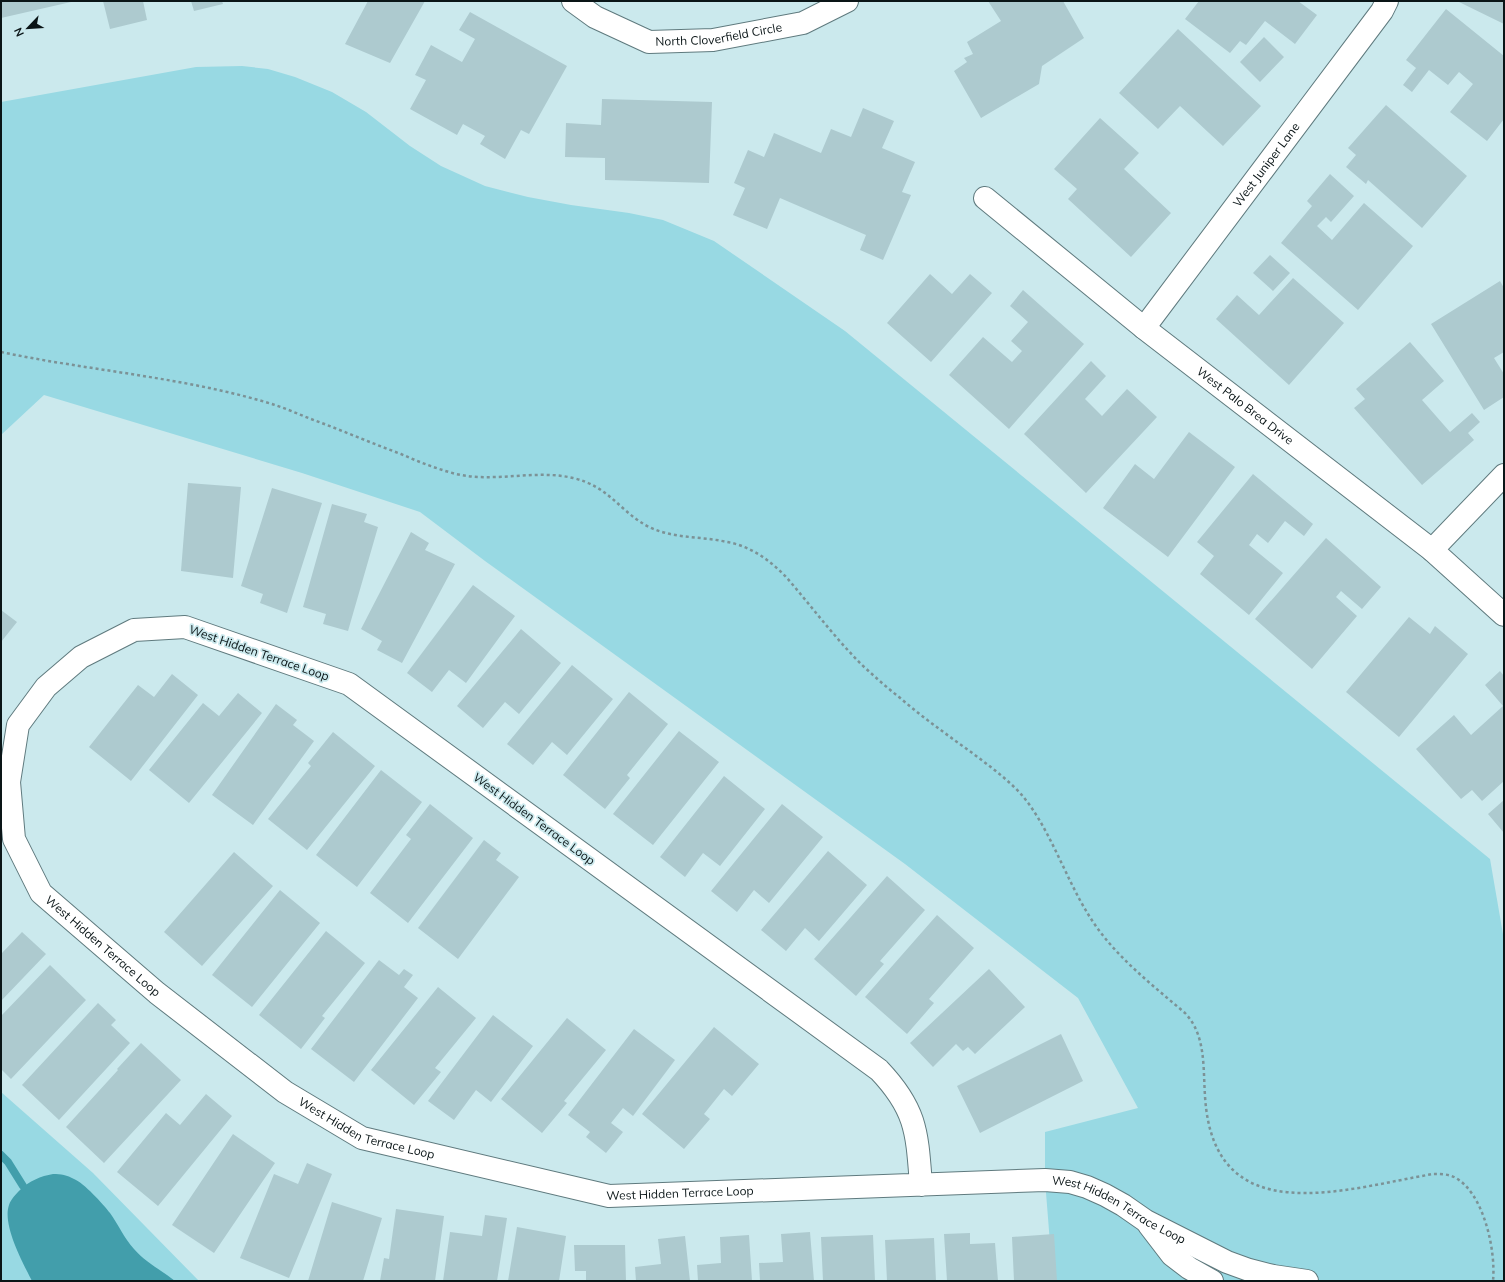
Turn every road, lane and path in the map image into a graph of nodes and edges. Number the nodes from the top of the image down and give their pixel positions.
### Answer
1 (573, 1) edge
2 (846, 1) edge
3 (1387, 1) edge
4 (985, 198) dead end
5 (1144, 328) junction
6 (1, 352) edge
7 (1504, 475) edge
8 (1432, 550) junction
9 (1504, 615) edge
10 (921, 1185) junction
11 (1146, 1221) junction
12 (1212, 1281) edge
13 (1301, 1281) edge
14 (1493, 1281) edge

1 - 2 street, North Cloverfield Circle
3 - 5 street, West Juniper Lane
4 - 5 street, West Palo Brea Drive
5 - 8 street, West Palo Brea Drive
6 - 14 path
7 - 8 street
8 - 9 street, West Palo Brea Drive
10 - 10 street, West Hidden Terrace Loop
10 - 11 street, West Hidden Terrace Loop
11 - 12 street
11 - 13 street, West Hidden Terrace Loop

